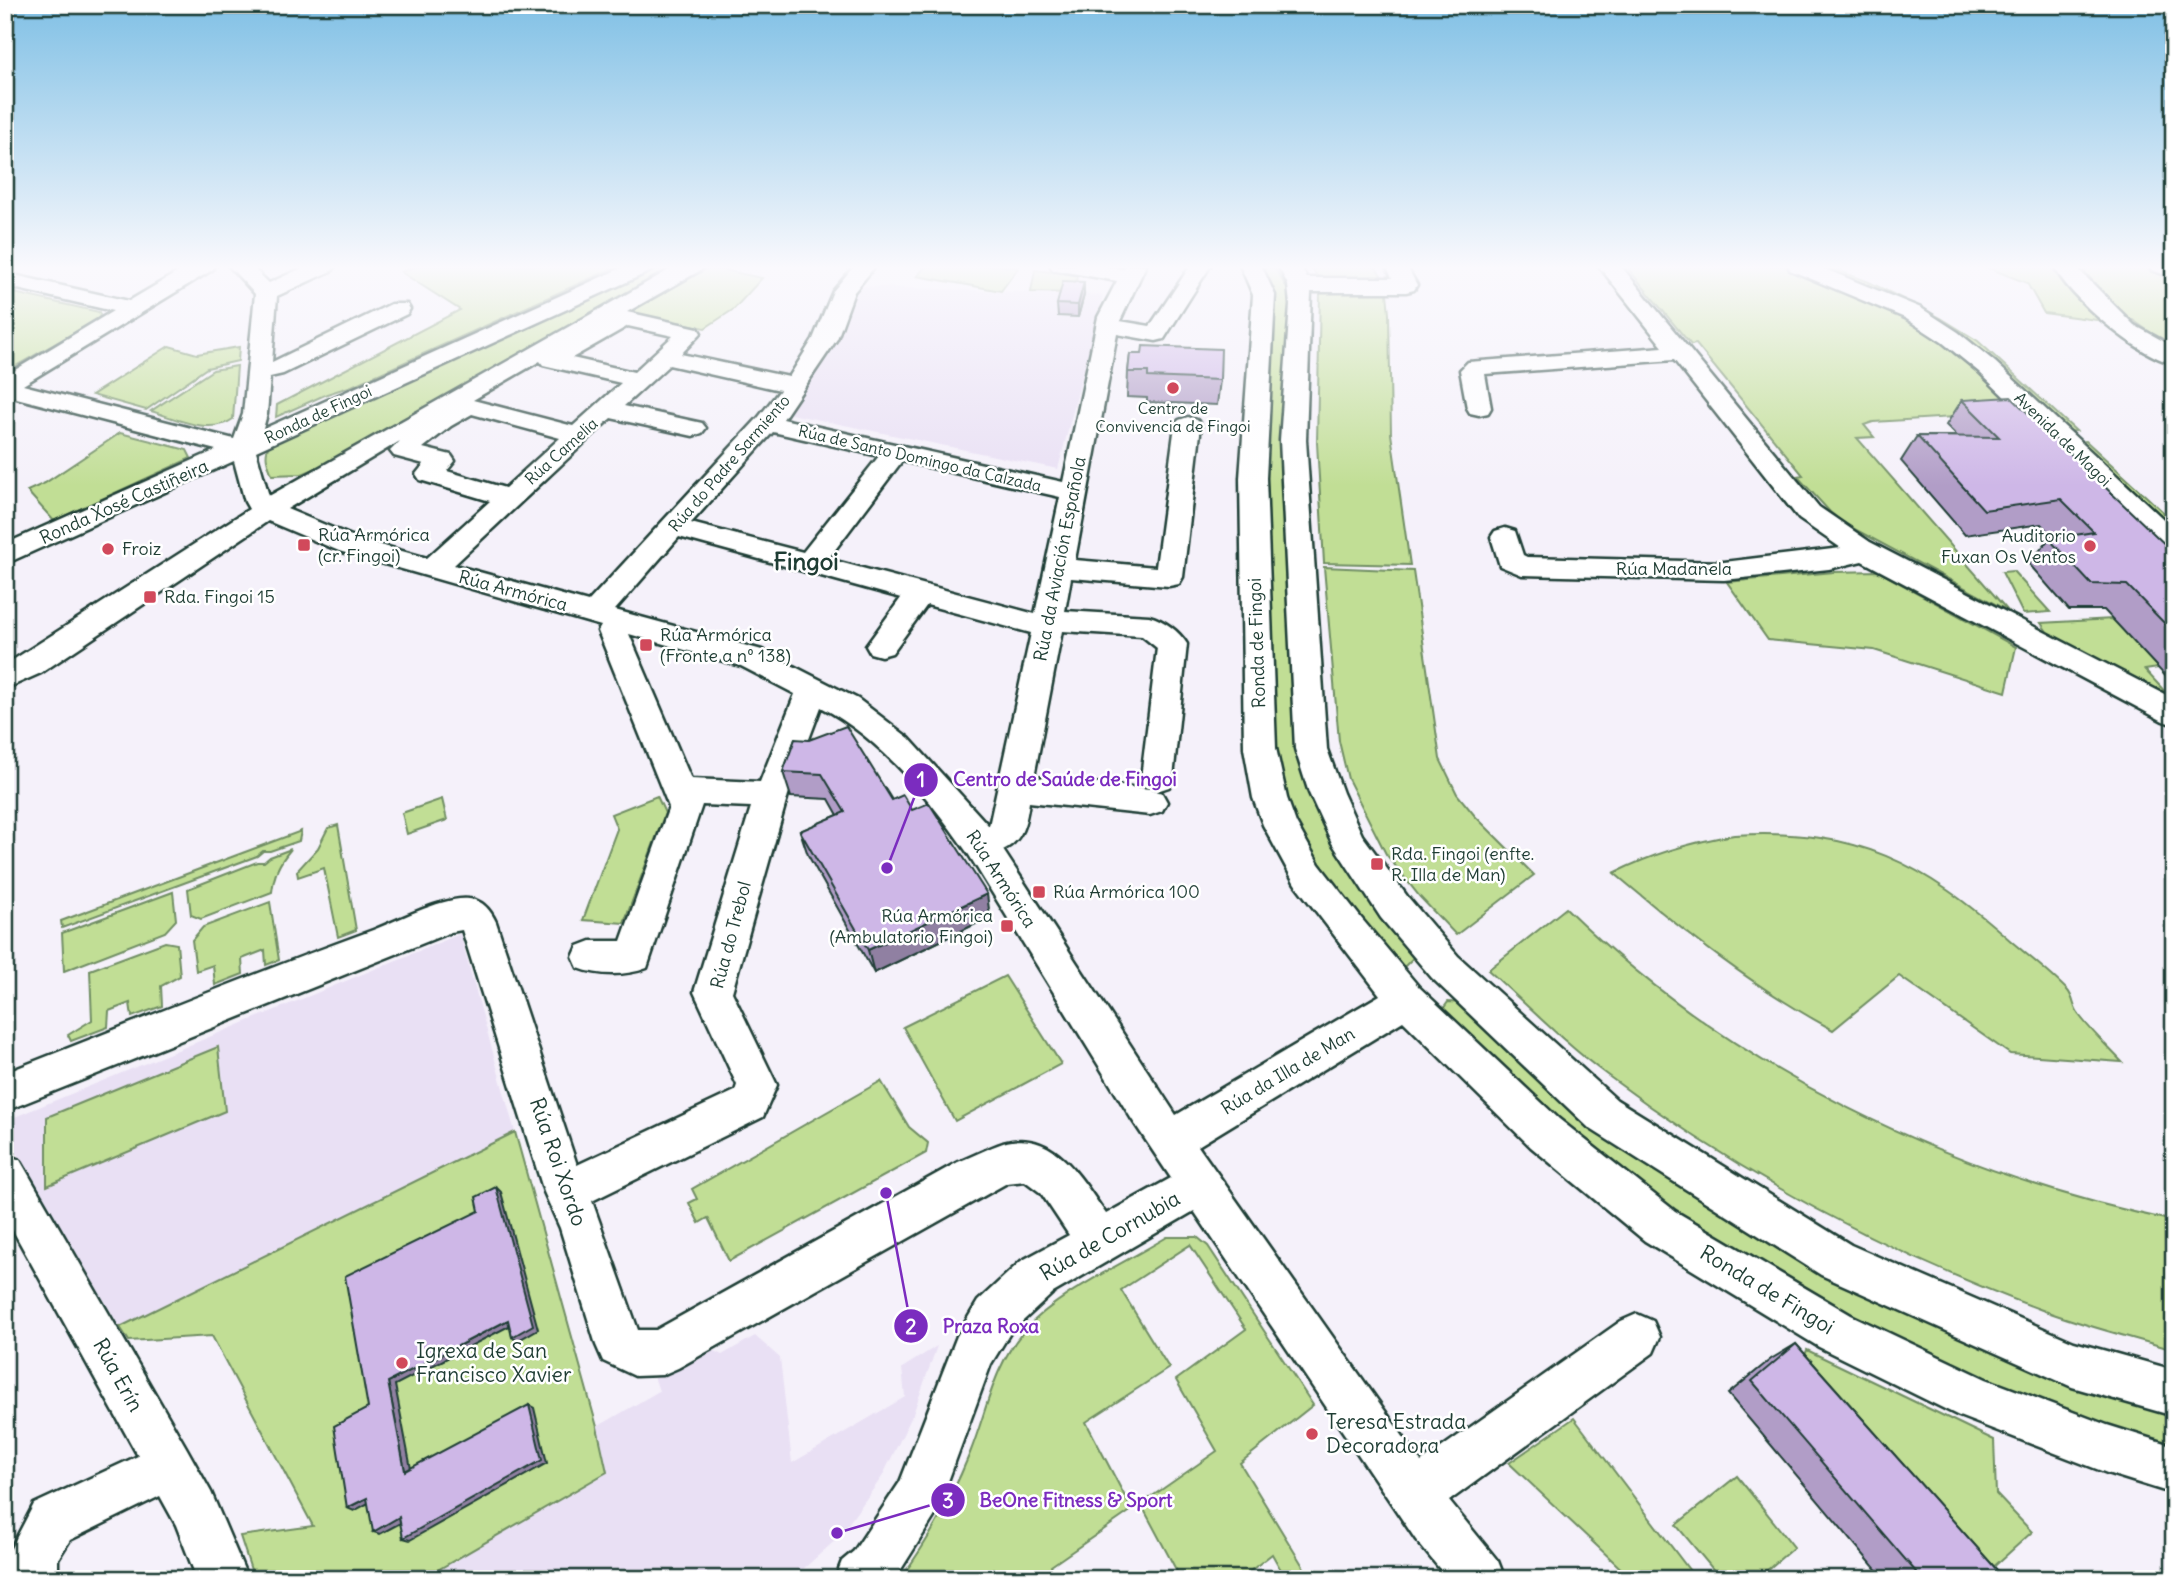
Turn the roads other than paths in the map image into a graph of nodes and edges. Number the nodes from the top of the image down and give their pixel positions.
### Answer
1 (83, 339) edge
2 (262, 339) edge
3 (337, 339) edge
4 (484, 339) edge
5 (562, 339) edge
6 (588, 339) edge
7 (684, 339) edge
8 (825, 339) edge
9 (1104, 339) edge
10 (1261, 339) edge
11 (1299, 339) edge
12 (1669, 339) edge
13 (1952, 339) edge
14 (1982, 339) edge
15 (2142, 339) edge
16 (1680, 353) junction
17 (664, 357) junction
18 (2174, 357) edge
19 (259, 373) junction
20 (639, 380) junction
21 (796, 386) junction
22 (5, 387) edge
23 (1479, 408) dead end
24 (607, 410) junction
25 (767, 423) junction
26 (1188, 425) dead end
27 (693, 428) dead end
28 (579, 435) junction
29 (243, 449) junction
30 (896, 452) junction
31 (1073, 492) junction
32 (509, 498) junction
33 (266, 510) junction
34 (2174, 516) edge
35 (673, 527) junction
36 (1505, 537) dead end
37 (2174, 545) edge
38 (1860, 548) junction
39 (5, 555) edge
40 (808, 565) junction
41 (1058, 568) junction
42 (432, 569) junction
43 (919, 594) junction
44 (606, 616) junction
45 (1047, 623) junction
46 (881, 646) dead end
47 (5, 678) edge
48 (819, 692) junction
49 (2174, 713) edge
50 (1015, 788) junction
51 (679, 791) junction
52 (771, 795) junction
53 (981, 845) junction
54 (591, 957) dead end
55 (1449, 970) junction
56 (1407, 999) junction
57 (5, 1092) edge
58 (1169, 1141) junction
59 (5, 1174) edge
60 (1199, 1185) junction
61 (565, 1192) junction
62 (1098, 1240) junction
63 (1637, 1337) dead end
64 (2174, 1393) edge
65 (170, 1466) junction
66 (2174, 1469) edge
67 (1416, 1495) junction
68 (33, 1579) edge
69 (223, 1579) edge
70 (860, 1579) edge
71 (1480, 1579) edge

1 - 22 street
2 - 19 street
3 - 19 street
4 - 29 street, Ronda de Fingoi
5 - 33 street
6 - 20 street, Rúa Camelia
7 - 17 street, Rúa Camelia
8 - 21 street, Rúa do Padre Sarmiento
9 - 31 street, Rúa da Aviación Española
10 - 56 street, Ronda de Fingoi
11 - 55 street
12 - 16 street
13 - 37 street, Avenida de Magoi
14 - 34 street, Avenida de Magoi
15 - 18 street
16 - 23 street
16 - 38 street
17 - 20 street, Rúa Camelia
17 - 21 street
19 - 29 street
20 - 24 street, Rúa Camelia
21 - 25 street, Rúa do Padre Sarmiento
22 - 29 street
24 - 27 street
24 - 28 street, Rúa Camelia
25 - 30 street, Rúa de Santo Domingo da Calzada
25 - 35 street, Rúa do Padre Sarmiento
26 - 41 street
28 - 32 street, Rúa Camelia
28 - 32 street
29 - 33 street, Ronda de Fingoi
29 - 39 street, Ronda Xosé Castiñeira
30 - 31 street, Rúa de Santo Domingo da Calzada
30 - 40 street
31 - 41 street, Rúa da Aviación Española
32 - 42 street, Rúa Camelia
33 - 42 street, Rúa Armórica
33 - 47 street
35 - 40 street
35 - 44 street, Rúa do Padre Sarmiento
36 - 38 street, Rúa Madanela
38 - 49 street
40 - 43 street
41 - 45 street, Rúa da Aviación Española
42 - 44 street, Rúa Armórica
43 - 45 street
43 - 46 street
44 - 48 street, Rúa Armórica
44 - 51 street
45 - 50 street, Rúa da Aviación Española
45 - 50 street
48 - 52 street, Rúa do Trebol
48 - 53 street, Rúa Armórica
50 - 53 street, Rúa da Aviación Española
51 - 52 street
51 - 54 street
52 - 61 street, Rúa do Trebol
53 - 58 street, Rúa Armórica
55 - 56 street
55 - 64 street
56 - 58 street, Rúa da Illa de Man
56 - 66 street, Ronda de Fingoi
57 - 61 street, Rúa Roi Xordo
58 - 60 street, Rúa Armórica
59 - 65 street, Rúa Erín
60 - 62 street, Rúa de Cornubia
60 - 67 street, Rúa Armórica
61 - 62 street, Rúa Roi Xordo
62 - 70 street, Rúa de Cornubia
63 - 67 street
65 - 68 street
65 - 69 street, Rúa Erín
67 - 71 street, Rúa Armórica

